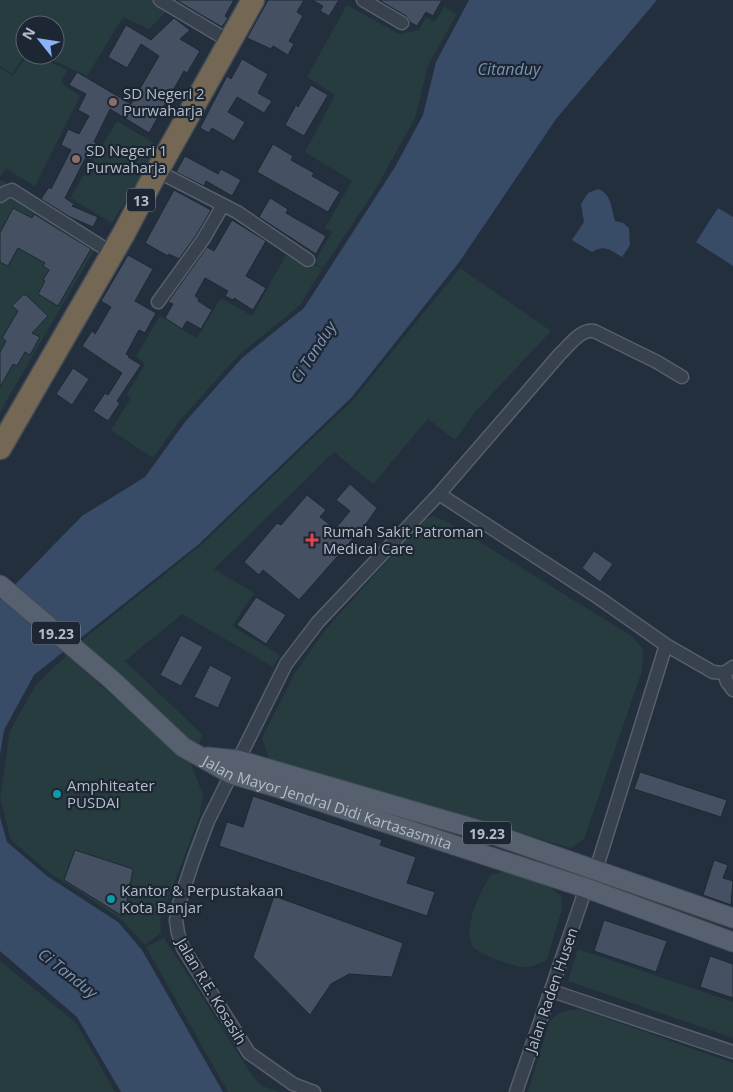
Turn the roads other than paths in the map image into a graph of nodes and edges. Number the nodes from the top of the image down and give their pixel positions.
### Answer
1 (160, 0) edge
2 (253, 0) edge
3 (363, 0) edge
4 (402, 23) dead end
5 (229, 41) junction
6 (157, 171) junction
7 (0, 196) edge
8 (223, 205) junction
9 (112, 253) junction
10 (308, 260) dead end
11 (158, 302) dead end
12 (682, 377) dead end
13 (0, 448) edge
14 (439, 494) junction
15 (0, 585) edge
16 (666, 645) junction
17 (728, 670) edge
18 (733, 690) edge
19 (234, 767) junction
20 (596, 870) junction
21 (586, 888) junction
22 (733, 918) edge
23 (733, 942) edge
24 (552, 991) junction
25 (733, 1052) edge
26 (314, 1092) edge
27 (516, 1092) edge

1 - 5 street
2 - 5 highway, 13
3 - 4 street
5 - 6 highway, 13
6 - 8 street
6 - 9 highway, 13
7 - 9 street
8 - 10 street
8 - 11 street
9 - 13 highway, 13
12 - 14 street, Jalan R.E. Kosasih
14 - 16 street
14 - 19 street, Jalan R.E. Kosasih
15 - 19 main road, Jalan Mayor Jendral Didi Kartasasmita / 19.23
16 - 17 street
16 - 20 street
17 - 18 street
19 - 20 main road, 19.23
19 - 21 main road, Jalan Mayor Jendral Didi Kartasasmita / 19.23
19 - 26 street, Jalan R.E. Kosasih
20 - 22 main road, 19.23
21 - 23 main road, Jalan Mayor Jendral Didi Kartasasmita / 19.23
21 - 24 street, Jalan Raden Husen
24 - 25 street
24 - 27 street, Jalan Raden Husen

